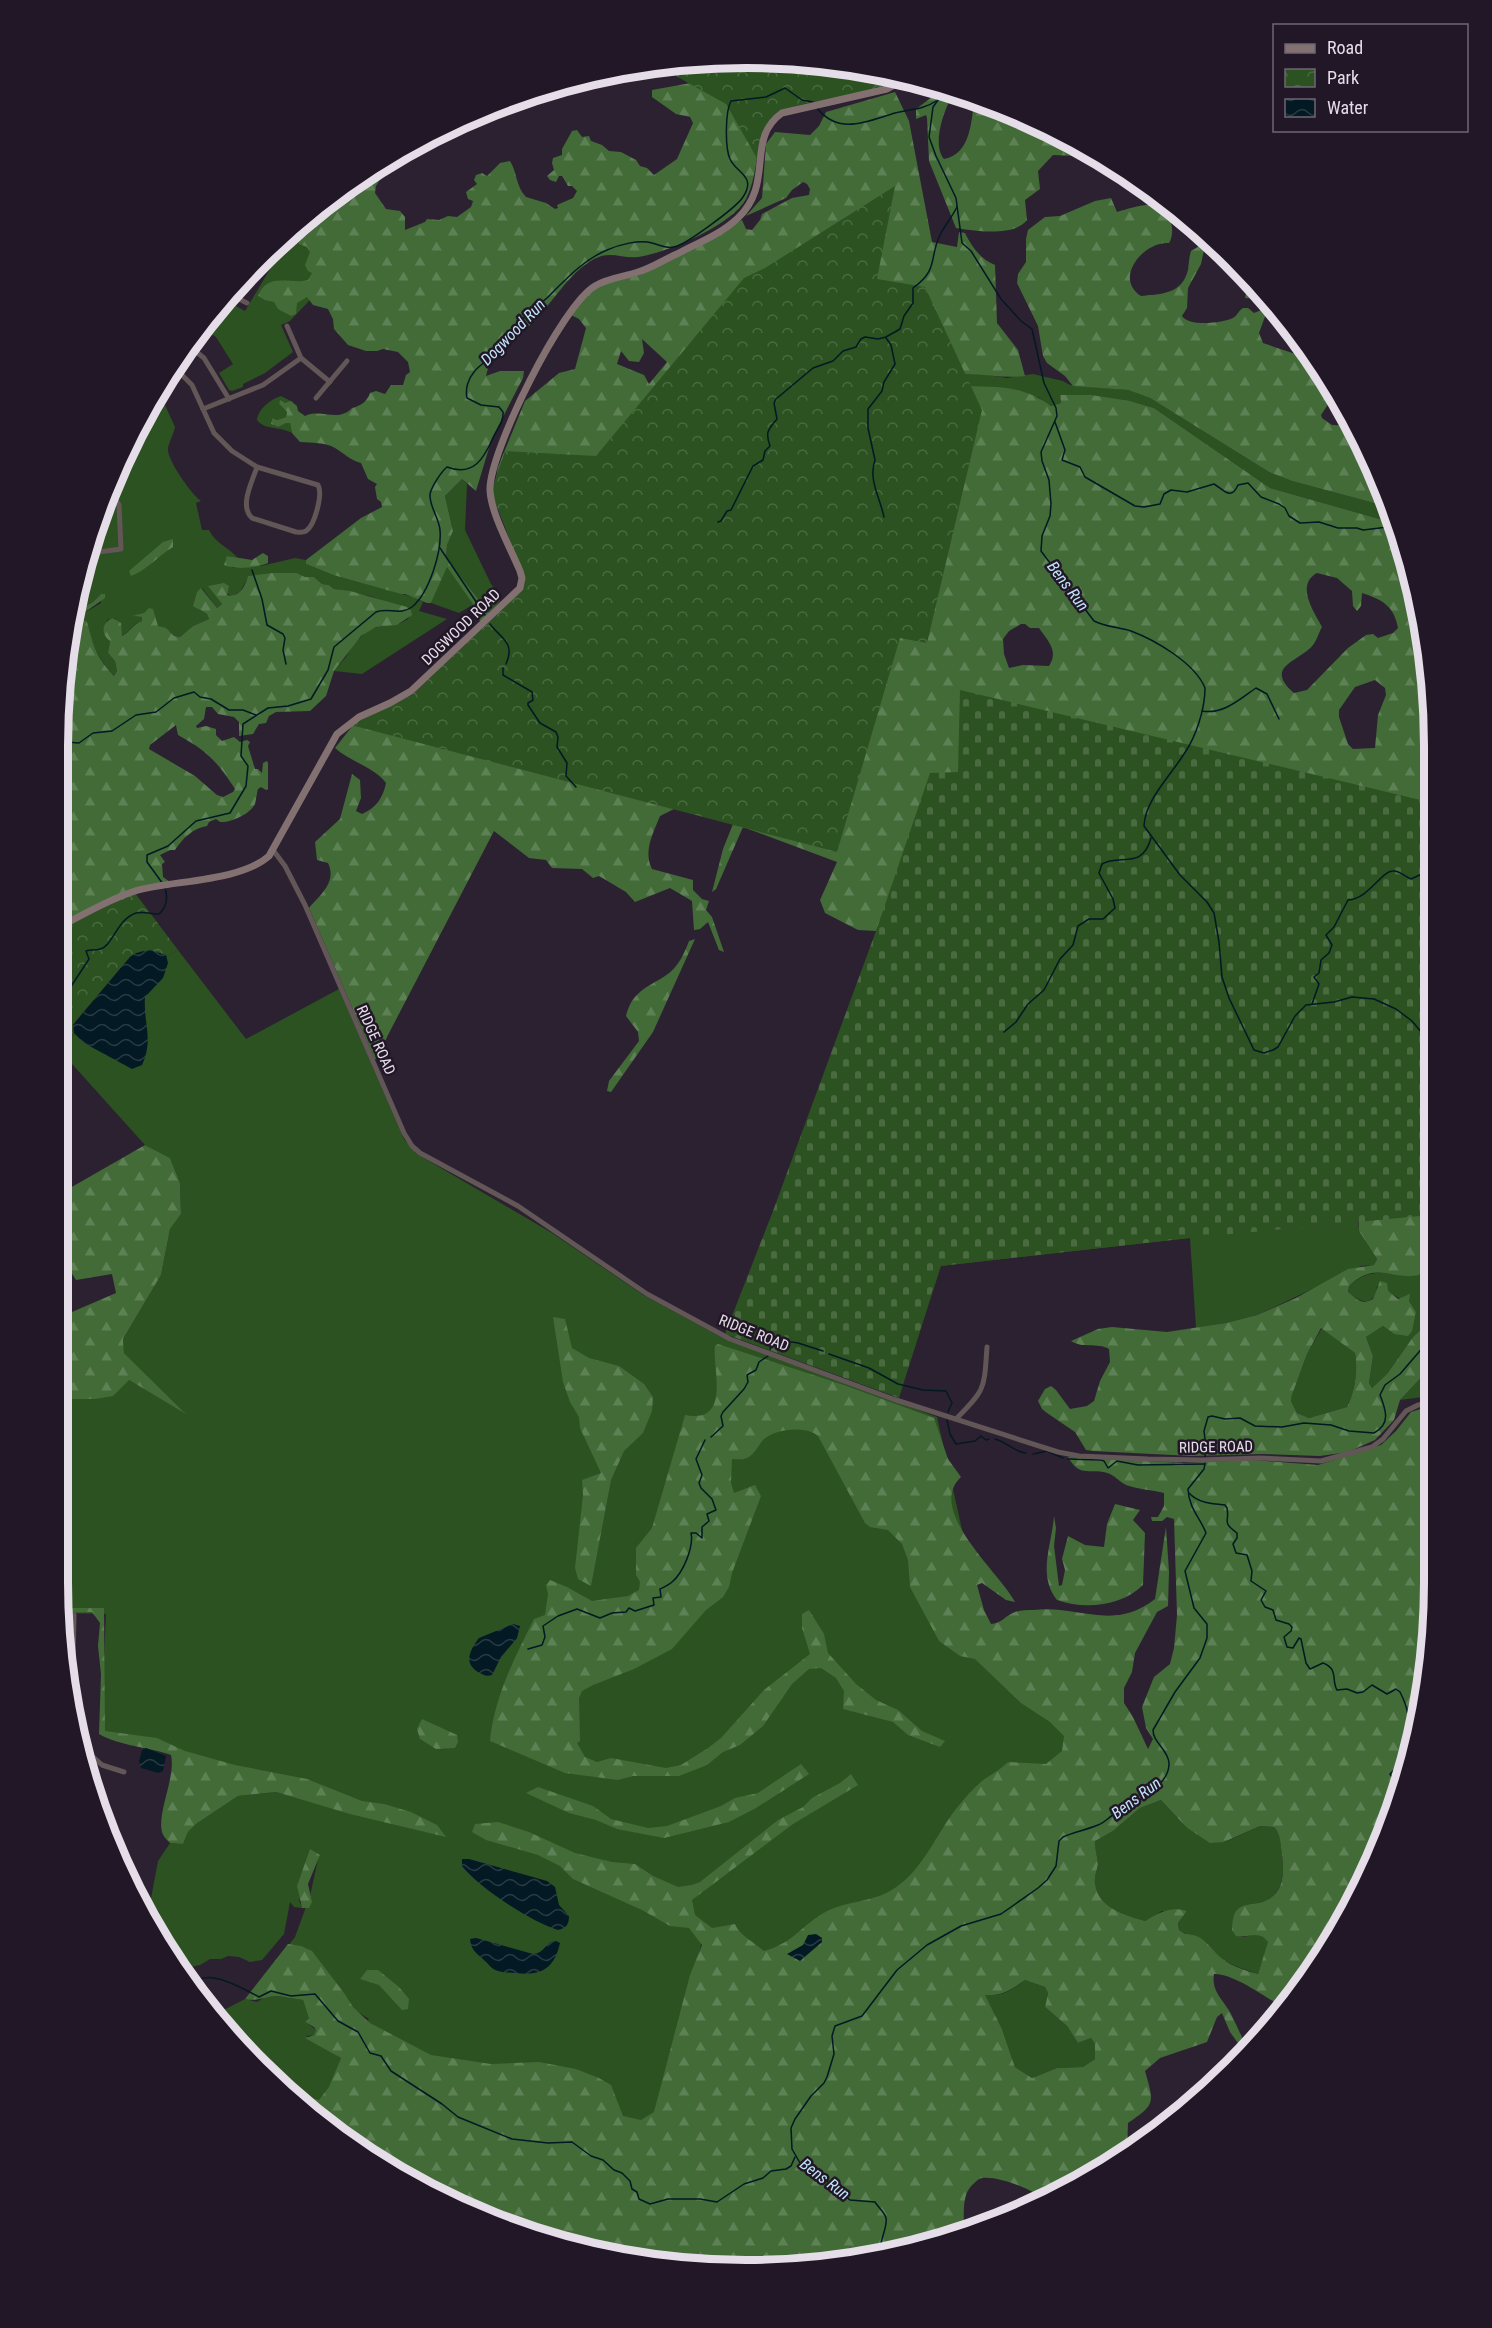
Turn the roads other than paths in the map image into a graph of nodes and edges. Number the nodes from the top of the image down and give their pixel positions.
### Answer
1 (895, 85) edge
2 (238, 297) edge
3 (246, 303) dead end
4 (287, 326) dead end
5 (195, 351) edge
6 (301, 358) junction
7 (347, 362) dead end
8 (180, 373) edge
9 (330, 382) junction
10 (316, 398) dead end
11 (229, 399) junction
12 (203, 409) junction
13 (257, 467) junction
14 (114, 499) edge
15 (96, 552) edge
16 (273, 850) junction
17 (68, 923) edge
18 (987, 1347) dead end
19 (1424, 1404) edge
20 (956, 1419) junction
21 (74, 1615) dead end
22 (73, 1670) edge
23 (90, 1754) edge
24 (124, 1772) dead end

1 - 16 street, DOGWOOD ROAD
2 - 3 street
4 - 6 street
5 - 11 street
6 - 9 street
6 - 11 street
7 - 9 street
8 - 12 street
9 - 10 street
11 - 12 street
12 - 13 street
13 - 13 street
14 - 15 street
16 - 17 street, DOGWOOD ROAD
16 - 20 street, RIDGE ROAD
18 - 20 street
19 - 20 street, RIDGE ROAD
21 - 22 street
23 - 24 street

